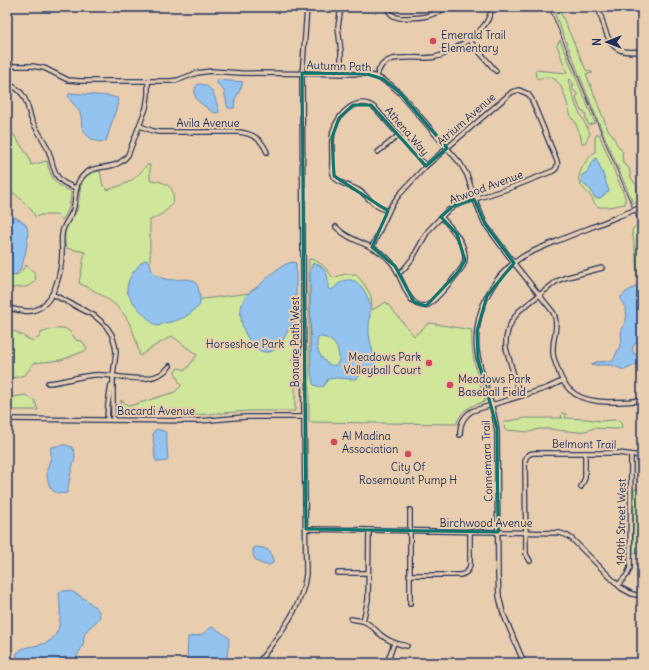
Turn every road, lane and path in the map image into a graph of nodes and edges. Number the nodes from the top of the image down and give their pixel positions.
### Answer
1 (307, 7) edge
2 (341, 7) edge
3 (387, 7) edge
4 (447, 7) edge
5 (492, 7) edge
6 (598, 7) edge
7 (469, 40) junction
8 (642, 51) edge
9 (7, 66) edge
10 (496, 71) dead end
11 (302, 74) junction
12 (341, 74) junction
13 (377, 76) junction
14 (148, 82) junction
15 (10, 85) dead end
16 (140, 126) junction
17 (399, 135) junction
18 (447, 148) junction
19 (267, 152) dead end
20 (378, 152) dead end
21 (557, 164) joint
22 (426, 166) junction
23 (77, 188) junction
24 (474, 199) junction
25 (642, 207) edge
26 (388, 211) junction
27 (441, 217) junction
28 (336, 227) dead end
29 (372, 247) junction
30 (514, 263) junction
31 (602, 268) dead end
32 (399, 273) junction
33 (52, 294) junction
34 (539, 295) junction
35 (7, 308) edge
36 (170, 366) dead end
37 (113, 376) junction
38 (562, 380) junction
39 (48, 384) dead end
40 (520, 396) junction
41 (642, 400) edge
42 (492, 404) junction
43 (304, 417) junction
44 (7, 419) edge
45 (107, 420) junction
46 (114, 420) junction
47 (460, 435) dead end
48 (585, 453) junction
49 (631, 455) junction
50 (642, 456) edge
51 (581, 487) dead end
52 (410, 510) dead end
53 (306, 529) junction
54 (369, 530) junction
55 (410, 531) junction
56 (470, 532) junction
57 (498, 532) junction
58 (525, 532) junction
59 (530, 561) dead end
60 (338, 573) dead end
61 (368, 573) junction
62 (409, 574) junction
63 (618, 585) junction
64 (642, 596) edge
65 (410, 604) dead end
66 (351, 619) dead end
67 (362, 621) junction
68 (394, 643) junction
69 (407, 646) dead end
70 (258, 663) edge
71 (387, 663) edge
72 (524, 663) edge

1 - 11 street, Bonaire Path West
2 - 12 street
3 - 4 street
5 - 7 street
6 - 8 street
7 - 10 street
7 - 13 street
9 - 14 street, Autumn Path
11 - 12 street, Autumn Path
11 - 14 street, Autumn Path
11 - 43 street, Bonaire Path West
12 - 13 street, Autumn Path
13 - 18 street, Autumn Path
14 - 16 street
15 - 23 street
16 - 19 street, Avila Avenue
16 - 23 street
17 - 20 street
17 - 22 street, Athena Way
17 - 26 street, Athena Way
18 - 21 street, Atrium Avenue
18 - 22 street, Atrium Avenue
18 - 24 street, Autumn Path
21 - 24 street, Atwood Avenue
22 - 26 street, Atrium Avenue
23 - 33 street
24 - 27 street, Atwood Avenue
24 - 30 street, Autumn Path
25 - 30 street, Connemara Trail, bridge
26 - 29 street, Atrium Avenue
27 - 32 street, Atwood Avenue
27 - 32 street
28 - 29 street
29 - 32 street
30 - 34 street, Autumn Path
30 - 42 street, Connemara Trail
31 - 34 street
33 - 35 street
33 - 37 street
34 - 38 street, Autumn Path
34 - 40 street
36 - 37 street
37 - 39 street
37 - 45 street
37 - 46 street
38 - 40 street
38 - 41 street
40 - 42 street
42 - 47 street
42 - 57 street, Connemara Trail
43 - 46 street, Bacardi Avenue
43 - 53 street, Bonaire Path West
44 - 45 street, Bacardi Avenue
45 - 46 street, Bacardi Avenue
48 - 49 street, Belmont Trail
48 - 51 street
48 - 58 street, Belmont Trail
49 - 50 street, Belmont Trail
49 - 63 street, 140th Street West
52 - 55 street
53 - 54 street, Birchwood Avenue
53 - 70 street, Bonaire Path West
54 - 55 street, Birchwood Avenue
54 - 61 street
55 - 56 street, Birchwood Avenue
55 - 62 street
56 - 57 street, Birchwood Avenue
56 - 62 street
57 - 58 street, Birchwood Avenue
57 - 72 street, Connemara Trail
58 - 59 street
58 - 63 street, Birchwood Avenue
60 - 61 street
61 - 67 street
62 - 65 street
63 - 64 street, Birchwood Avenue
66 - 67 street
67 - 68 street
68 - 69 street
68 - 71 street

